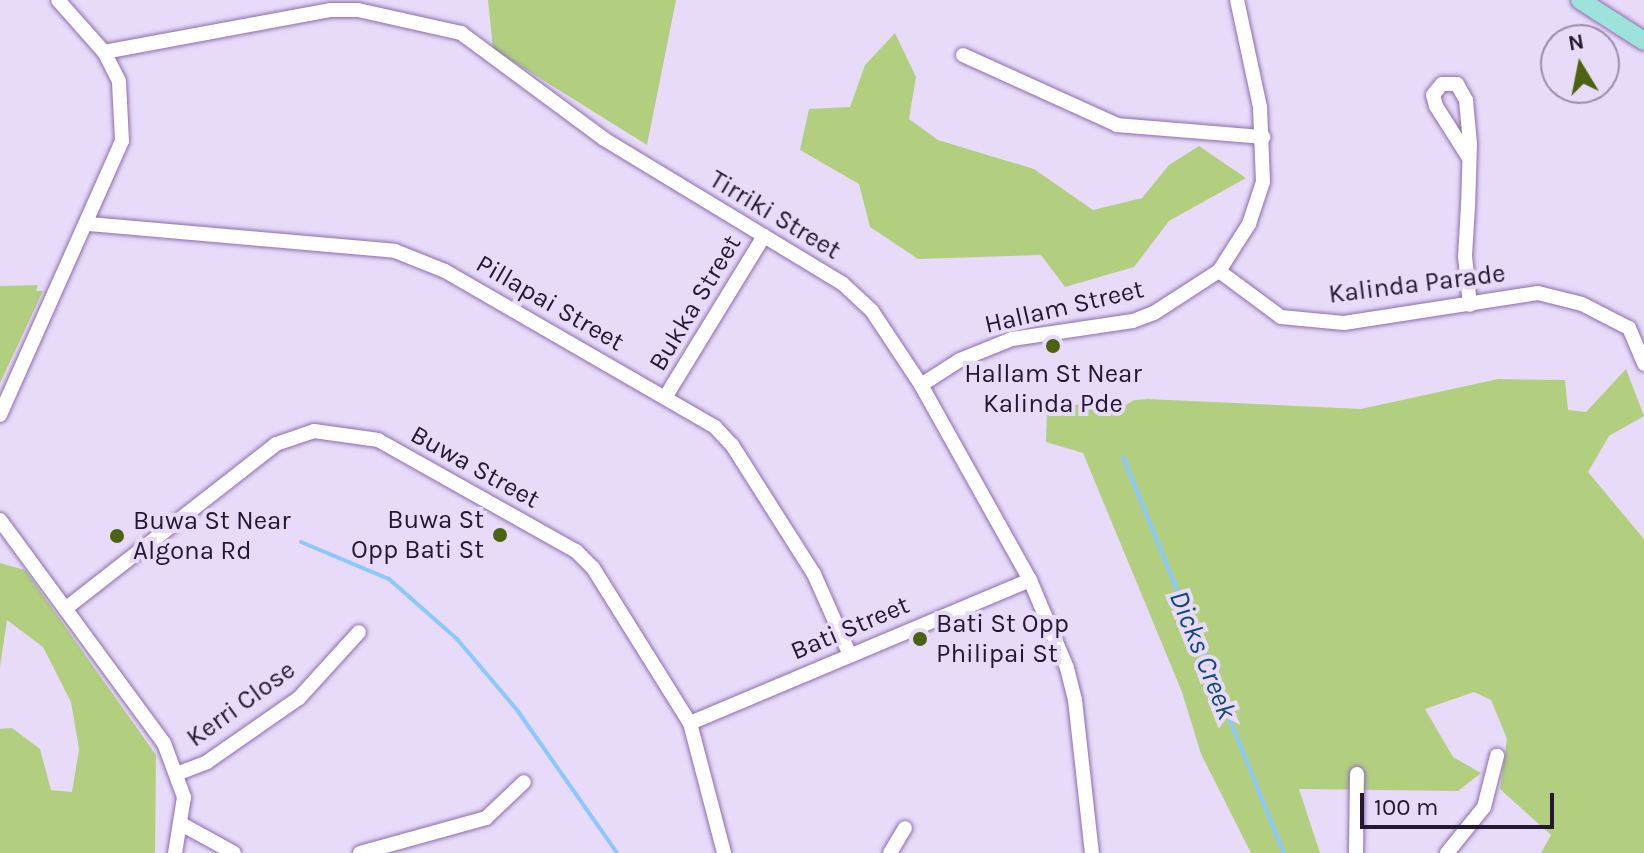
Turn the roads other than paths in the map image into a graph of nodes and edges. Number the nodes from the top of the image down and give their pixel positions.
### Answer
1 (58, 0) edge
2 (1237, 0) edge
3 (1580, 0) edge
4 (330, 5) edge
5 (1644, 41) edge
6 (104, 52) junction
7 (963, 55) dead end
8 (1264, 137) junction
9 (1469, 158) junction
10 (89, 224) junction
11 (764, 236) junction
12 (1219, 271) junction
13 (1470, 305) junction
14 (1636, 329) edge
15 (1644, 364) edge
16 (921, 385) junction
17 (666, 396) junction
18 (0, 415) edge
19 (2, 528) edge
20 (1030, 580) junction
21 (65, 609) junction
22 (359, 632) dead end
23 (849, 653) junction
24 (690, 723) junction
25 (1497, 756) dead end
26 (179, 773) junction
27 (1357, 774) dead end
28 (524, 782) dead end
29 (183, 825) junction
30 (905, 828) dead end
31 (175, 853) edge
32 (234, 853) edge
33 (360, 853) edge
34 (724, 853) edge
35 (890, 853) edge
36 (1092, 853) edge
37 (1356, 853) edge
38 (1447, 853) edge

1 - 6 street
2 - 8 street, Hallam Street
3 - 5 main road
4 - 6 street, Tirriki Street
4 - 11 street, Tirriki Street
6 - 10 street
7 - 8 street
8 - 12 street, Hallam Street
9 - 9 street
9 - 13 street
10 - 17 street, Pillapai Street
10 - 18 street
11 - 16 street, Tirriki Street
11 - 17 street, Bukka Street
12 - 13 street, Kalinda Parade
12 - 16 street, Hallam Street
13 - 14 street, Kalinda Parade
14 - 15 street, Kalinda Parade
16 - 20 street, Tirriki Street
17 - 23 street, Pillapai Street
19 - 21 street
20 - 23 street, Bati Street
20 - 36 street, Tirriki Street
21 - 24 street, Buwa Street
21 - 26 street
22 - 26 street, Kerri Close
23 - 24 street, Bati Street
24 - 34 street, Buwa Street
25 - 38 street
26 - 29 street
27 - 37 street
28 - 33 street
29 - 31 street
29 - 32 street
30 - 35 street

